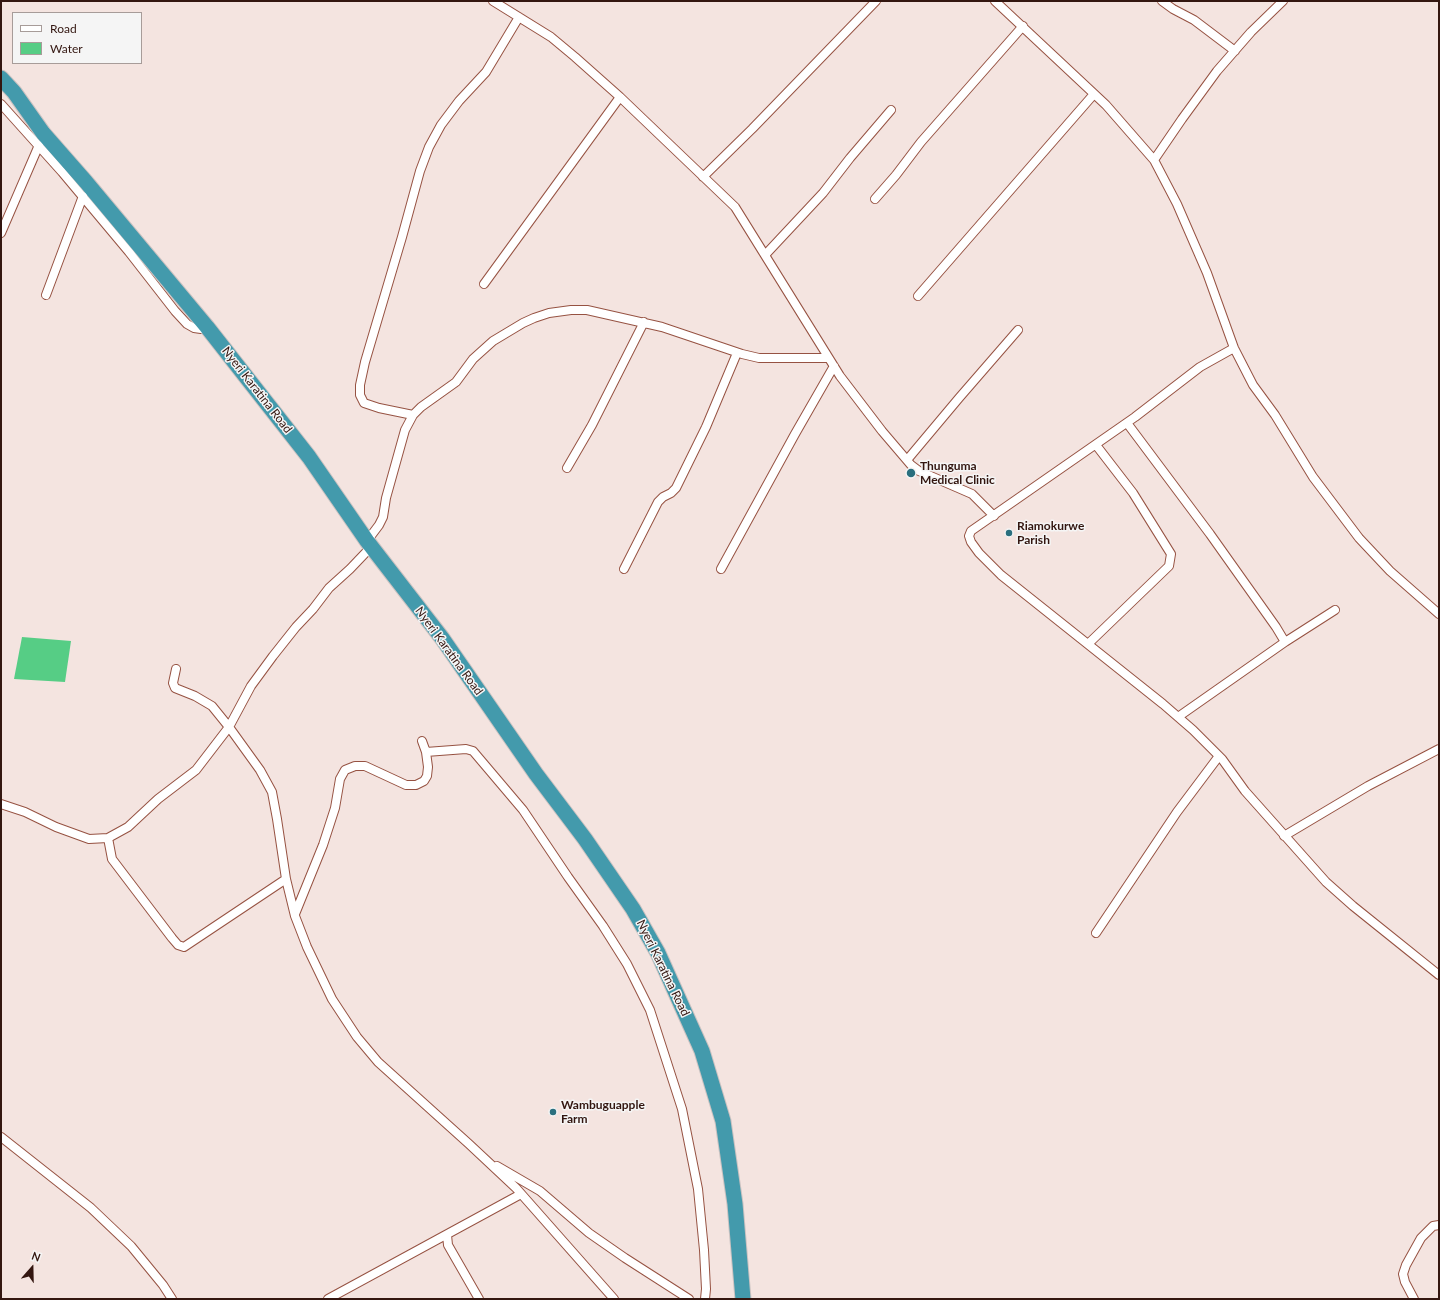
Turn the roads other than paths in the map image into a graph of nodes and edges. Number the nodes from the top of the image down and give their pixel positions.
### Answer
1 (493, 1) edge
2 (876, 1) edge
3 (995, 1) edge
4 (1162, 1) edge
5 (1283, 1) edge
6 (519, 17) junction
7 (1023, 26) junction
8 (1235, 51) junction
9 (1, 78) edge
10 (1094, 94) junction
11 (620, 96) junction
12 (1, 104) edge
13 (891, 110) dead end
14 (39, 145) junction
15 (1154, 160) junction
16 (703, 177) junction
17 (83, 196) junction
18 (875, 199) dead end
19 (1, 233) edge
20 (765, 255) junction
21 (484, 284) dead end
22 (46, 295) dead end
23 (918, 296) dead end
24 (644, 322) junction
25 (207, 327) junction
26 (1018, 330) dead end
27 (1234, 348) junction
28 (737, 353) junction
29 (828, 358) junction
30 (834, 366) junction
31 (413, 414) junction
32 (1127, 423) junction
33 (1096, 445) junction
34 (907, 460) junction
35 (567, 468) dead end
36 (994, 516) junction
37 (369, 544) junction
38 (624, 569) dead end
39 (721, 569) dead end
40 (1335, 610) dead end
41 (1439, 614) edge
42 (1285, 642) junction
43 (1088, 644) junction
44 (176, 669) dead end
45 (1178, 717) junction
46 (229, 727) junction
47 (422, 741) dead end
48 (1439, 750) edge
49 (426, 752) junction
50 (1219, 756) junction
51 (1, 804) edge
52 (1284, 836) junction
53 (108, 838) junction
54 (286, 879) junction
55 (295, 914) junction
56 (1096, 933) dead end
57 (1439, 975) edge
58 (1, 1137) edge
59 (484, 1158) junction
60 (521, 1194) junction
61 (1439, 1224) edge
62 (447, 1235) junction
63 (172, 1299) edge
64 (328, 1299) edge
65 (479, 1299) edge
66 (614, 1299) edge
67 (688, 1299) edge
68 (705, 1299) edge
69 (744, 1299) edge
70 (1414, 1299) edge

1 - 6 street
2 - 16 street
3 - 7 street
4 - 8 street
5 - 8 street
6 - 11 street
6 - 31 street
7 - 10 street
7 - 18 street
8 - 15 street
9 - 25 highway, Nyeri Karatina Road
10 - 15 street
10 - 23 street
11 - 16 street
11 - 21 street
12 - 14 street
13 - 20 street
14 - 17 street
14 - 19 street
15 - 27 street
16 - 20 street
17 - 22 street
17 - 25 street
20 - 29 street
24 - 28 street
24 - 31 street
24 - 35 street
25 - 37 highway, Nyeri Karatina Road
26 - 34 street
27 - 32 street
27 - 41 street
28 - 29 street
28 - 38 street
29 - 30 street
30 - 34 street
30 - 39 street
31 - 37 street
32 - 33 street
32 - 42 street
33 - 36 street
33 - 43 street
34 - 36 street
36 - 43 street
37 - 46 street
37 - 69 highway, Nyeri Karatina Road
40 - 42 street
42 - 45 street
43 - 45 street
44 - 46 street
45 - 50 street
46 - 53 street
46 - 54 street
47 - 49 street
48 - 52 street
49 - 55 street
49 - 68 street
50 - 52 street
50 - 56 street
51 - 53 street
52 - 57 street
53 - 54 street
54 - 55 street
55 - 59 street
58 - 63 street
59 - 60 street
59 - 67 street
60 - 62 street
60 - 66 street
61 - 70 street
62 - 64 street
62 - 65 street

